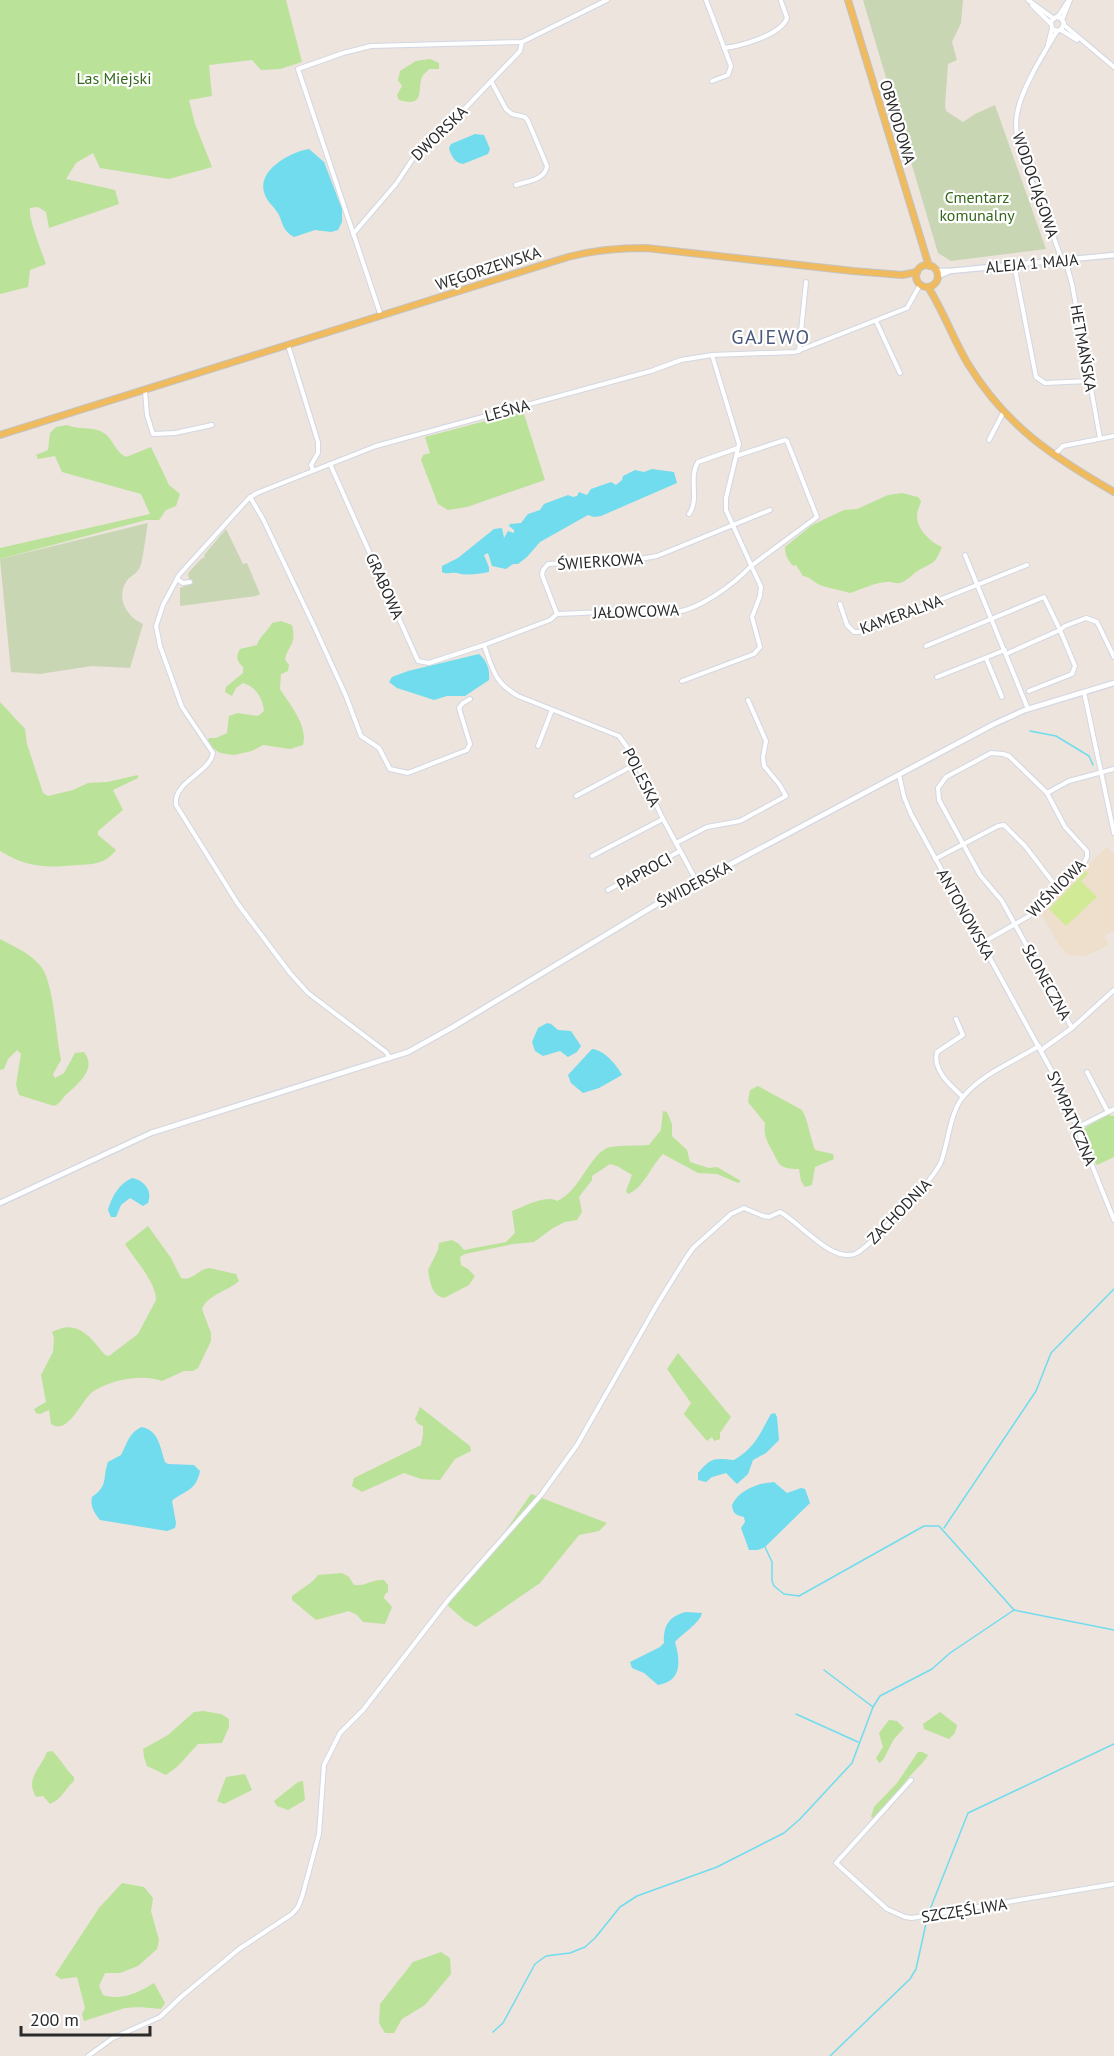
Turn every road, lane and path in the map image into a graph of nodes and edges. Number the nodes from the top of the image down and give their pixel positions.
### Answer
1 (607, 0) edge
2 (706, 0) edge
3 (848, 0) edge
4 (1070, 0) edge
5 (781, 1) edge
6 (1029, 1) edge
7 (1053, 20) junction
8 (1059, 27) junction
9 (522, 42) junction
10 (724, 48) junction
11 (1114, 67) edge
12 (492, 81) junction
13 (712, 81) dead end
14 (516, 185) dead end
15 (353, 234) junction
16 (1114, 255) edge
17 (1064, 260) junction
18 (1014, 264) junction
19 (926, 266) junction
20 (937, 274) junction
21 (918, 279) junction
22 (806, 282) dead end
23 (931, 286) junction
24 (381, 316) junction
25 (876, 321) junction
26 (288, 345) junction
27 (799, 351) junction
28 (711, 355) junction
29 (900, 373) dead end
30 (1089, 381) junction
31 (145, 391) junction
32 (1004, 411) junction
33 (212, 425) dead end
34 (0, 435) edge
35 (1114, 436) edge
36 (1100, 438) junction
37 (989, 440) dead end
38 (738, 448) junction
39 (736, 456) junction
40 (1054, 456) junction
41 (330, 464) junction
42 (313, 470) junction
43 (1114, 492) edge
44 (250, 497) junction
45 (770, 510) dead end
46 (689, 514) dead end
47 (732, 526) junction
48 (966, 555) dead end
49 (751, 566) junction
50 (1027, 566) dead end
51 (177, 579) junction
52 (190, 582) dead end
53 (979, 586) junction
54 (840, 604) dead end
55 (557, 614) junction
56 (992, 619) junction
57 (1060, 630) junction
58 (484, 645) junction
59 (926, 646) dead end
60 (468, 649) joint
61 (1005, 652) junction
62 (1114, 657) edge
63 (986, 658) junction
64 (937, 677) dead end
65 (682, 681) dead end
66 (1114, 683) edge
67 (1029, 691) dead end
68 (1084, 692) junction
69 (1002, 697) dead end
70 (470, 699) dead end
71 (748, 700) dead end
72 (552, 710) junction
73 (1028, 710) junction
74 (538, 746) dead end
75 (636, 764) junction
76 (1114, 769) edge
77 (1101, 771) junction
78 (899, 775) junction
79 (1042, 787) joint
80 (1047, 793) junction
81 (576, 796) dead end
82 (663, 819) junction
83 (1114, 833) edge
84 (676, 843) junction
85 (964, 845) junction
86 (680, 851) junction
87 (591, 856) dead end
88 (935, 859) junction
89 (697, 883) junction
90 (1058, 889) junction
91 (608, 890) dead end
92 (1015, 925) junction
93 (982, 943) junction
94 (1114, 990) edge
95 (956, 1019) dead end
96 (1072, 1028) junction
97 (1040, 1048) junction
98 (390, 1058) junction
99 (1088, 1072) dead end
100 (963, 1097) junction
101 (1114, 1110) edge
102 (1108, 1112) junction
103 (1078, 1127) junction
104 (0, 1203) edge
105 (1114, 1220) edge
106 (911, 1780) dead end
107 (1114, 1884) edge
108 (88, 2056) edge

1 - 9 street, DWORSKA
2 - 10 street
3 - 19 main road, OBWODOWA
4 - 7 street, WODOCIĄGOWA
4 - 8 street, WODOCIĄGOWA
5 - 10 street
6 - 7 street
7 - 8 street
7 - 8 street
8 - 11 street
8 - 17 street, WODOCIĄGOWA
9 - 12 street, DWORSKA
9 - 15 street
10 - 13 street
12 - 14 street
12 - 15 street, DWORSKA
15 - 24 street
16 - 17 street, ALEJA 1 MAJA
17 - 18 street, ALEJA 1 MAJA
17 - 30 street, HETMAŃSKA
18 - 20 street, ALEJA 1 MAJA
18 - 30 street
19 - 20 main road
19 - 21 main road
20 - 23 main road
21 - 23 main road, WĘGORZEWSKA
21 - 24 main road, WĘGORZEWSKA
21 - 25 street, LEŚNA
22 - 27 street
23 - 32 main road
24 - 26 main road, WĘGORZEWSKA
25 - 27 street, LEŚNA
25 - 29 street
26 - 31 main road, WĘGORZEWSKA
26 - 42 street
27 - 28 street, LEŚNA
28 - 38 street
28 - 41 street, LEŚNA
30 - 36 street, HETMAŃSKA
31 - 33 street
31 - 34 main road, WĘGORZEWSKA
32 - 37 street
32 - 40 main road
35 - 36 street
36 - 40 street
38 - 39 street
38 - 46 street
39 - 47 street
39 - 49 street, JAŁOWCOWA
40 - 43 main road
41 - 42 street, LEŚNA
41 - 60 street, GRABOWA
42 - 44 street, LEŚNA
44 - 51 street, LEŚNA
44 - 70 street
45 - 47 street, ŚWIERKOWA
47 - 49 street
47 - 55 street, ŚWIERKOWA
48 - 53 street
49 - 55 street, JAŁOWCOWA
49 - 65 street
50 - 53 street, KAMERALNA
51 - 52 street
51 - 98 street, LEŚNA
53 - 54 street, KAMERALNA
53 - 56 street
55 - 58 street, JAŁOWCOWA
56 - 57 street
56 - 59 street
56 - 61 street
57 - 61 street
57 - 62 street
57 - 67 street
58 - 60 street, JAŁOWCOWA
58 - 72 street, POLESKA
61 - 63 street
61 - 73 street
63 - 64 street
63 - 69 street
66 - 68 street, ŚWIDERSKA
68 - 73 street, ŚWIDERSKA
68 - 77 street
71 - 84 street
72 - 74 street
72 - 75 street, POLESKA
73 - 78 street, ŚWIDERSKA
75 - 81 street
75 - 82 street, POLESKA
76 - 77 street
77 - 80 street
77 - 83 street
78 - 88 street, ANTONOWSKA
78 - 89 street, ŚWIDERSKA
79 - 80 street, WIŚNIOWA
79 - 85 street, SŁONECZNA
80 - 90 street, WIŚNIOWA
82 - 84 street, POLESKA
82 - 87 street
84 - 86 street, POLESKA
85 - 88 street
85 - 90 street
85 - 92 street, SŁONECZNA
86 - 89 street, POLESKA
86 - 91 street, PAPROCI
88 - 93 street, ANTONOWSKA
89 - 98 street, ŚWIDERSKA
90 - 92 street, WIŚNIOWA
92 - 93 street, WIŚNIOWA
92 - 96 street, SŁONECZNA
93 - 97 street, ANTONOWSKA
94 - 96 street, ZACHODNIA
95 - 100 street
96 - 97 street, ZACHODNIA
97 - 100 street, ZACHODNIA
97 - 103 street, SYMPATYCZNA
98 - 104 street, ŚWIDERSKA
99 - 102 street
100 - 108 street, ZACHODNIA
101 - 102 street
102 - 103 street
103 - 105 street, SYMPATYCZNA
106 - 107 street, SZCZĘŚLIWA

